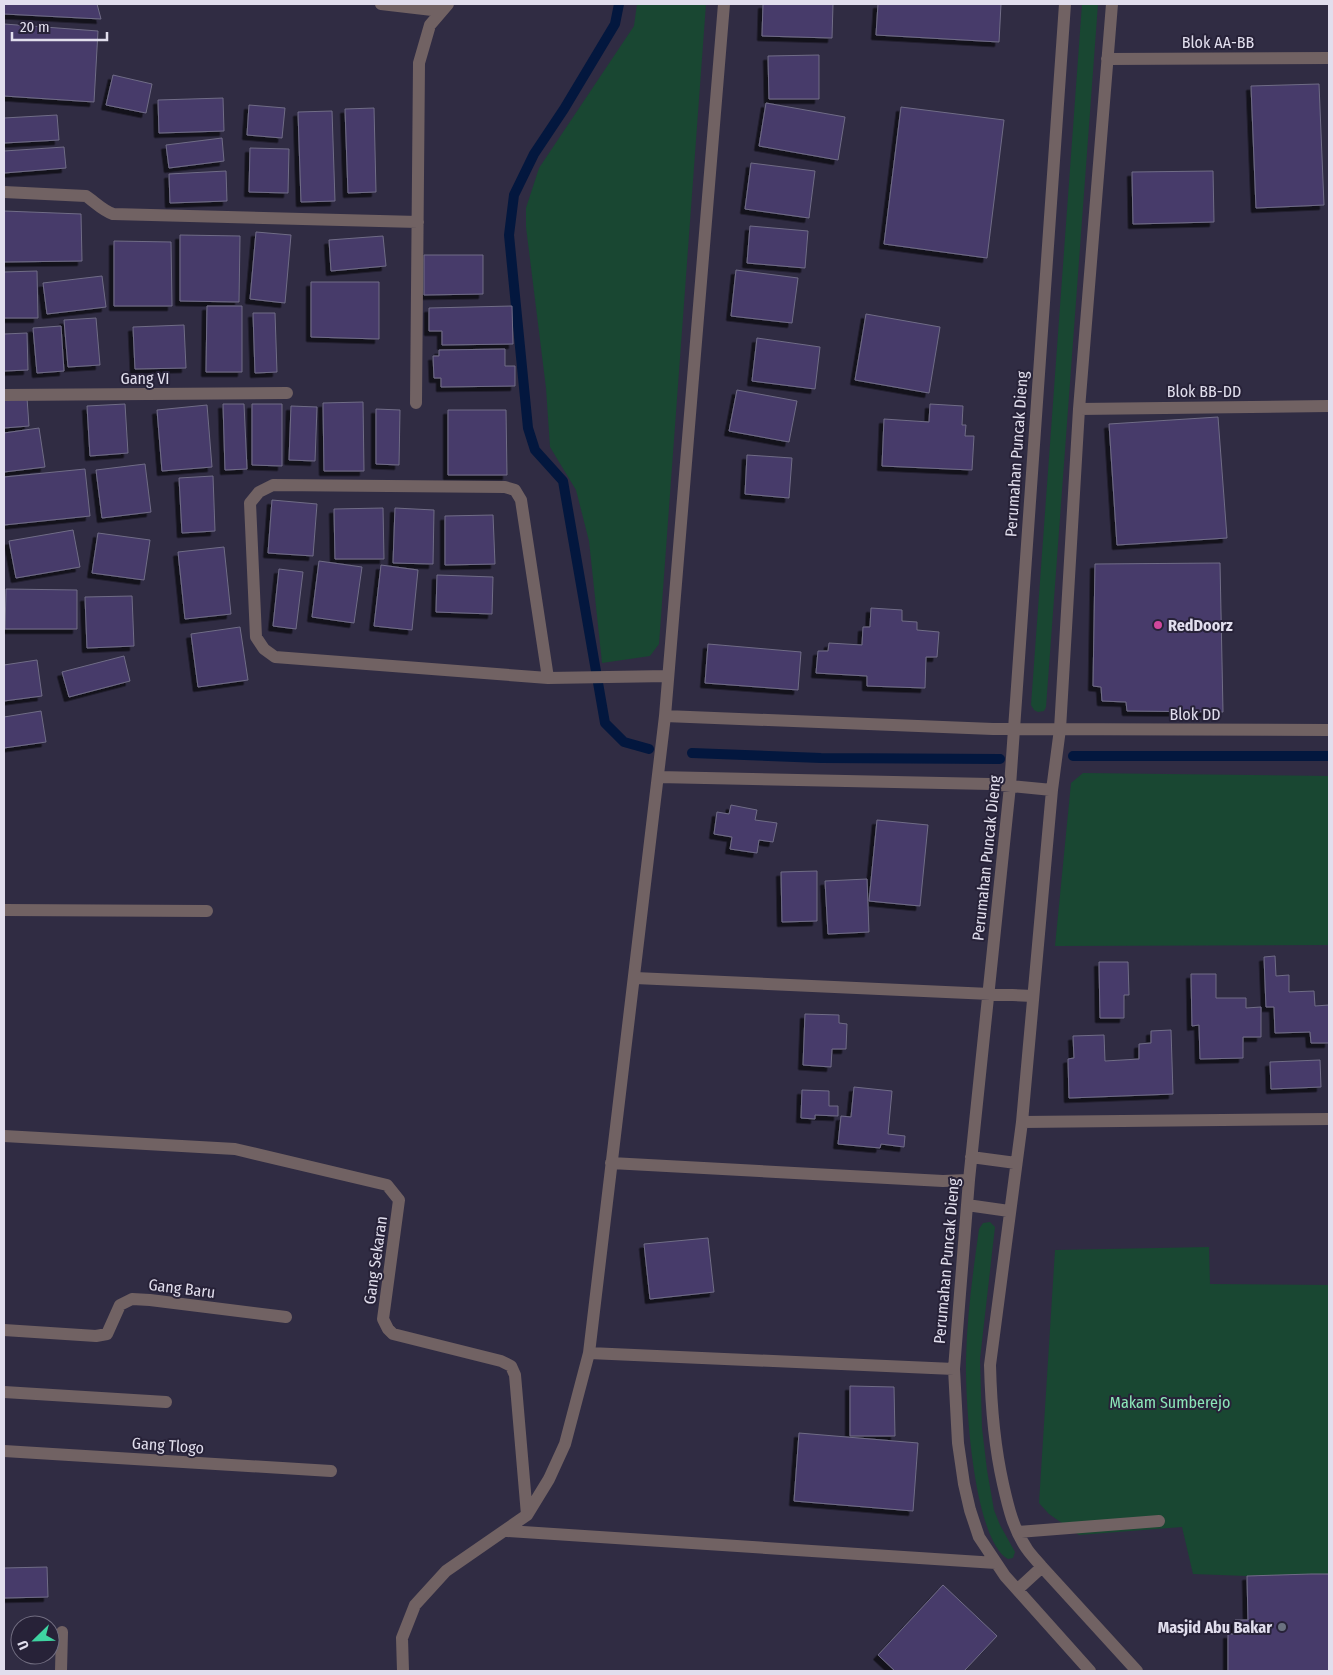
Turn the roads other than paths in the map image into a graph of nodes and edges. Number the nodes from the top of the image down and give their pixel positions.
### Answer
1 (382, 4) edge
2 (724, 4) edge
3 (1064, 4) edge
4 (1112, 4) edge
5 (445, 7) edge
6 (1329, 58) edge
7 (1107, 59) junction
8 (4, 192) edge
9 (418, 222) junction
10 (287, 393) dead end
11 (4, 395) edge
12 (416, 403) dead end
13 (1329, 406) edge
14 (1079, 409) junction
15 (668, 676) junction
16 (548, 678) junction
17 (665, 716) junction
18 (1014, 729) junction
19 (1060, 729) junction
20 (1329, 730) edge
21 (658, 777) junction
22 (1010, 786) junction
23 (1052, 790) junction
24 (4, 910) edge
25 (208, 911) dead end
26 (635, 978) junction
27 (989, 995) junction
28 (1033, 996) junction
29 (1329, 1119) edge
30 (1022, 1122) junction
31 (4, 1136) edge
32 (971, 1157) junction
33 (611, 1163) junction
34 (1016, 1163) junction
35 (969, 1180) junction
36 (967, 1205) junction
37 (1009, 1212) junction
38 (286, 1317) dead end
39 (4, 1330) edge
40 (589, 1354) junction
41 (954, 1369) junction
42 (4, 1392) edge
43 (166, 1402) dead end
44 (4, 1451) edge
45 (331, 1472) dead end
46 (527, 1515) junction
47 (1159, 1521) dead end
48 (507, 1531) junction
49 (1018, 1532) junction
50 (996, 1563) junction
51 (1042, 1566) junction
52 (1018, 1589) junction
53 (62, 1632) dead end
54 (61, 1671) edge
55 (403, 1671) edge
56 (1090, 1671) edge
57 (1137, 1671) edge

1 - 5 street
2 - 15 street
3 - 18 street, Perumahan Puncak Dieng
4 - 7 street
5 - 9 street
6 - 7 street, Blok AA-BB
7 - 14 street
8 - 9 street
9 - 12 street
10 - 11 street, Gang VI
13 - 14 street, Blok BB-DD
14 - 19 street
15 - 16 street
15 - 17 street
16 - 16 street
17 - 18 street, Blok DD
17 - 21 street
18 - 19 street, Blok DD
18 - 22 street, Perumahan Puncak Dieng
19 - 20 street, Blok DD
19 - 23 street
21 - 22 street
21 - 26 street
22 - 23 street
22 - 27 street, Perumahan Puncak Dieng
23 - 28 street
24 - 25 street
26 - 27 street
26 - 33 street
27 - 28 street
27 - 32 street, Perumahan Puncak Dieng
28 - 30 street
29 - 30 street
30 - 34 street
31 - 46 street, Gang Sekaran
32 - 34 street
32 - 35 street, Perumahan Puncak Dieng
33 - 35 street
33 - 40 street
34 - 37 street
35 - 36 street, Perumahan Puncak Dieng
36 - 37 street
36 - 41 street, Perumahan Puncak Dieng
37 - 49 street
38 - 39 street, Gang Baru
40 - 41 street
40 - 46 street
41 - 50 street, Perumahan Puncak Dieng
42 - 43 street
44 - 45 street, Gang Tlogo
46 - 48 street
47 - 49 street
48 - 50 street
48 - 55 street
49 - 51 street
50 - 52 street, Perumahan Puncak Dieng
51 - 52 street
51 - 57 street
52 - 56 street, Perumahan Puncak Dieng
53 - 54 street

